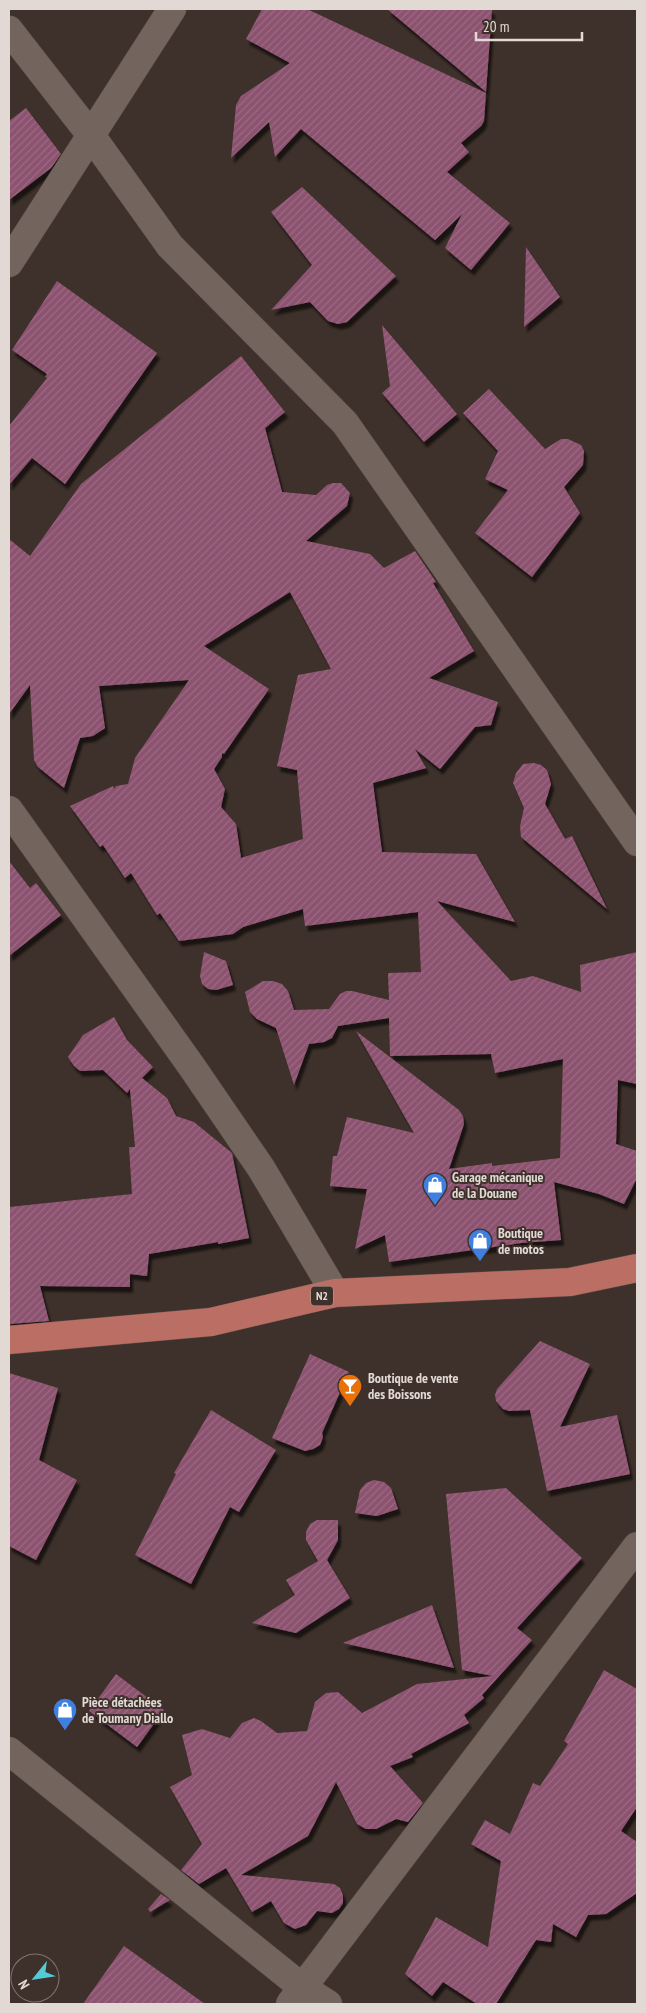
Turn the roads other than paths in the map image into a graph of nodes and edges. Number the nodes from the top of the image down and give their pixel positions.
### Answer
1 (172, 9) edge
2 (9, 30) edge
3 (90, 134) junction
4 (9, 263) edge
5 (9, 810) edge
6 (637, 842) edge
7 (637, 1268) edge
8 (335, 1293) junction
9 (9, 1340) edge
10 (637, 1546) edge
11 (9, 1751) edge
12 (296, 1996) edge
13 (328, 2004) edge

1 - 3 street
2 - 3 street
3 - 4 street
3 - 6 street
5 - 8 street
7 - 8 highway, N2
8 - 9 highway, N2
10 - 12 street
11 - 12 street
12 - 13 street

